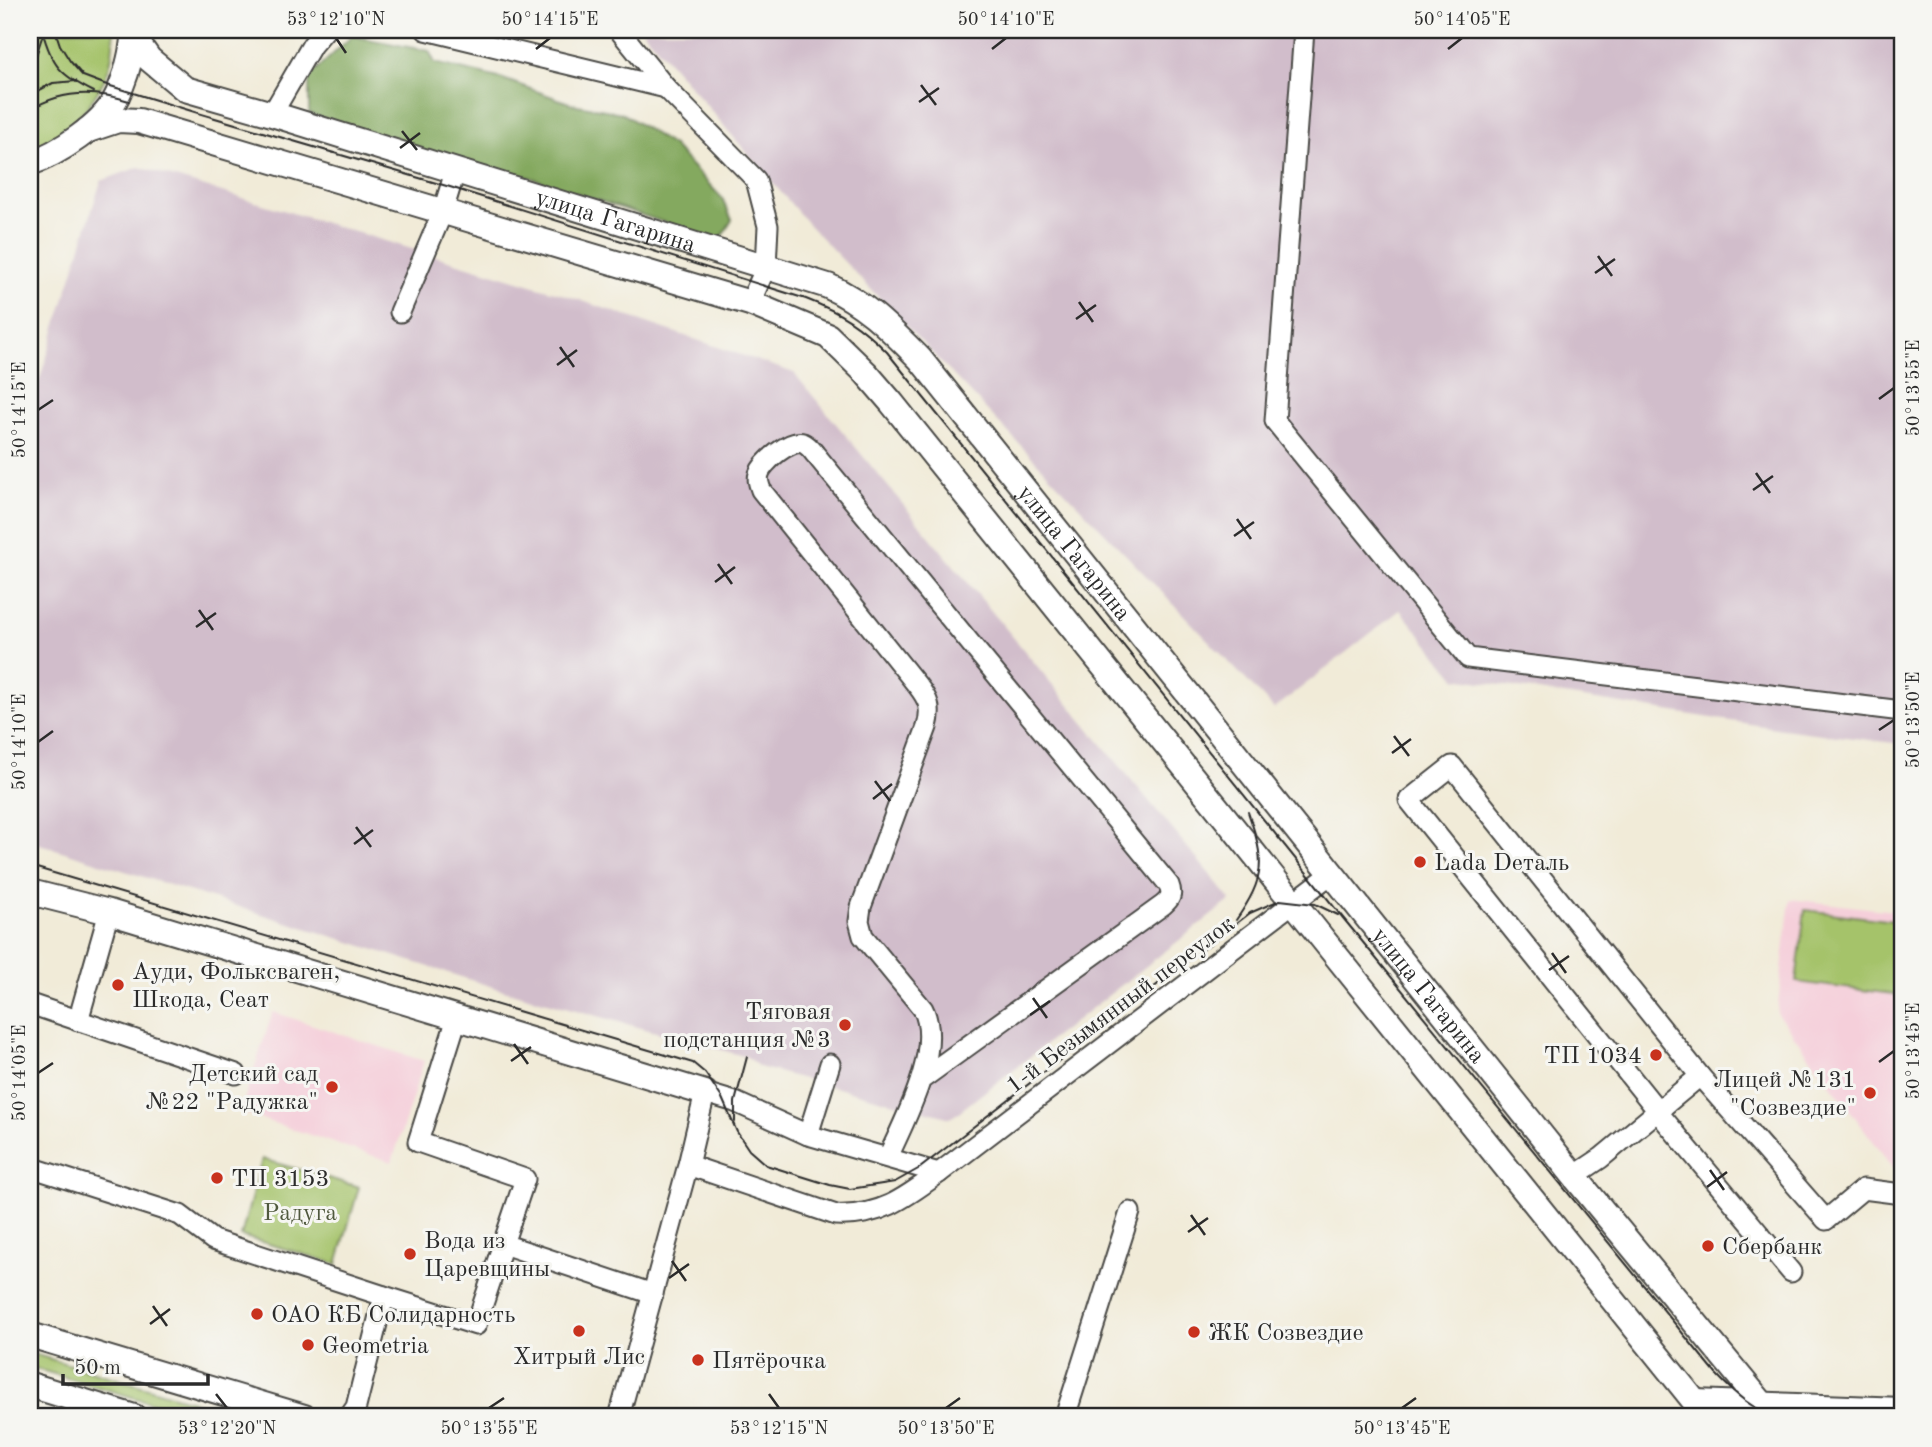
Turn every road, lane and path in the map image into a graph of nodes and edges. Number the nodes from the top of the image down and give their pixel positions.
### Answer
1 (325, 30) edge
2 (426, 30) edge
3 (619, 30) edge
4 (1304, 30) edge
5 (133, 34) edge
6 (666, 88) junction
7 (272, 114) junction
8 (88, 130) junction
9 (35, 164) edge
10 (455, 172) junction
11 (443, 211) junction
12 (766, 267) junction
13 (750, 303) junction
14 (400, 312) dead end
15 (1902, 711) edge
16 (1331, 874) junction
17 (30, 892) edge
18 (1293, 901) junction
19 (109, 912) junction
20 (30, 1004) edge
21 (457, 1018) junction
22 (78, 1021) junction
23 (830, 1064) dead end
24 (236, 1074) dead end
25 (1700, 1076) junction
26 (922, 1079) junction
27 (705, 1093) junction
28 (1657, 1111) junction
29 (808, 1135) junction
30 (888, 1157) junction
31 (688, 1165) junction
32 (30, 1167) edge
33 (939, 1173) junction
34 (1574, 1176) junction
35 (1902, 1194) edge
36 (1130, 1212) dead end
37 (503, 1244) junction
38 (1791, 1272) dead end
39 (653, 1294) junction
40 (384, 1296) junction
41 (30, 1335) edge
42 (30, 1385) edge
43 (1701, 1409) edge
44 (1768, 1410) edge
45 (1902, 1410) edge
46 (134, 1417) edge
47 (304, 1417) edge
48 (349, 1417) edge
49 (619, 1417) edge
50 (1065, 1417) edge

1 - 7 street
2 - 6 street
3 - 6 street
4 - 15 street
5 - 7 main road, улица Гагарина
5 - 8 main road
6 - 12 street
7 - 10 main road, улица Гагарина
8 - 9 main road
8 - 11 main road, улица Гагарина
10 - 11 street
10 - 12 main road, улица Гагарина
11 - 13 main road, улица Гагарина
11 - 14 street
12 - 13 street
12 - 16 main road, улица Гагарина
13 - 18 main road, улица Гагарина
16 - 18 street, 1-й Безымянный переулок
16 - 34 main road, улица Гагарина
17 - 19 main road
18 - 33 street, 1-й Безымянный переулок
18 - 43 main road, улица Гагарина
19 - 21 main road
19 - 22 street
20 - 22 street
21 - 27 main road
21 - 37 street
22 - 24 street
23 - 29 street
25 - 28 street
25 - 28 street
25 - 35 street
26 - 26 street
26 - 30 street
27 - 29 street
27 - 31 street
28 - 34 street
28 - 38 street
29 - 30 street
30 - 33 street
31 - 33 street, 1-й Безымянный переулок
31 - 39 street
32 - 40 street
34 - 44 main road, улица Гагарина
36 - 50 street
37 - 39 street
37 - 40 street
39 - 49 street
40 - 48 street
41 - 47 main road
42 - 46 main road
43 - 44 main road
44 - 45 main road

